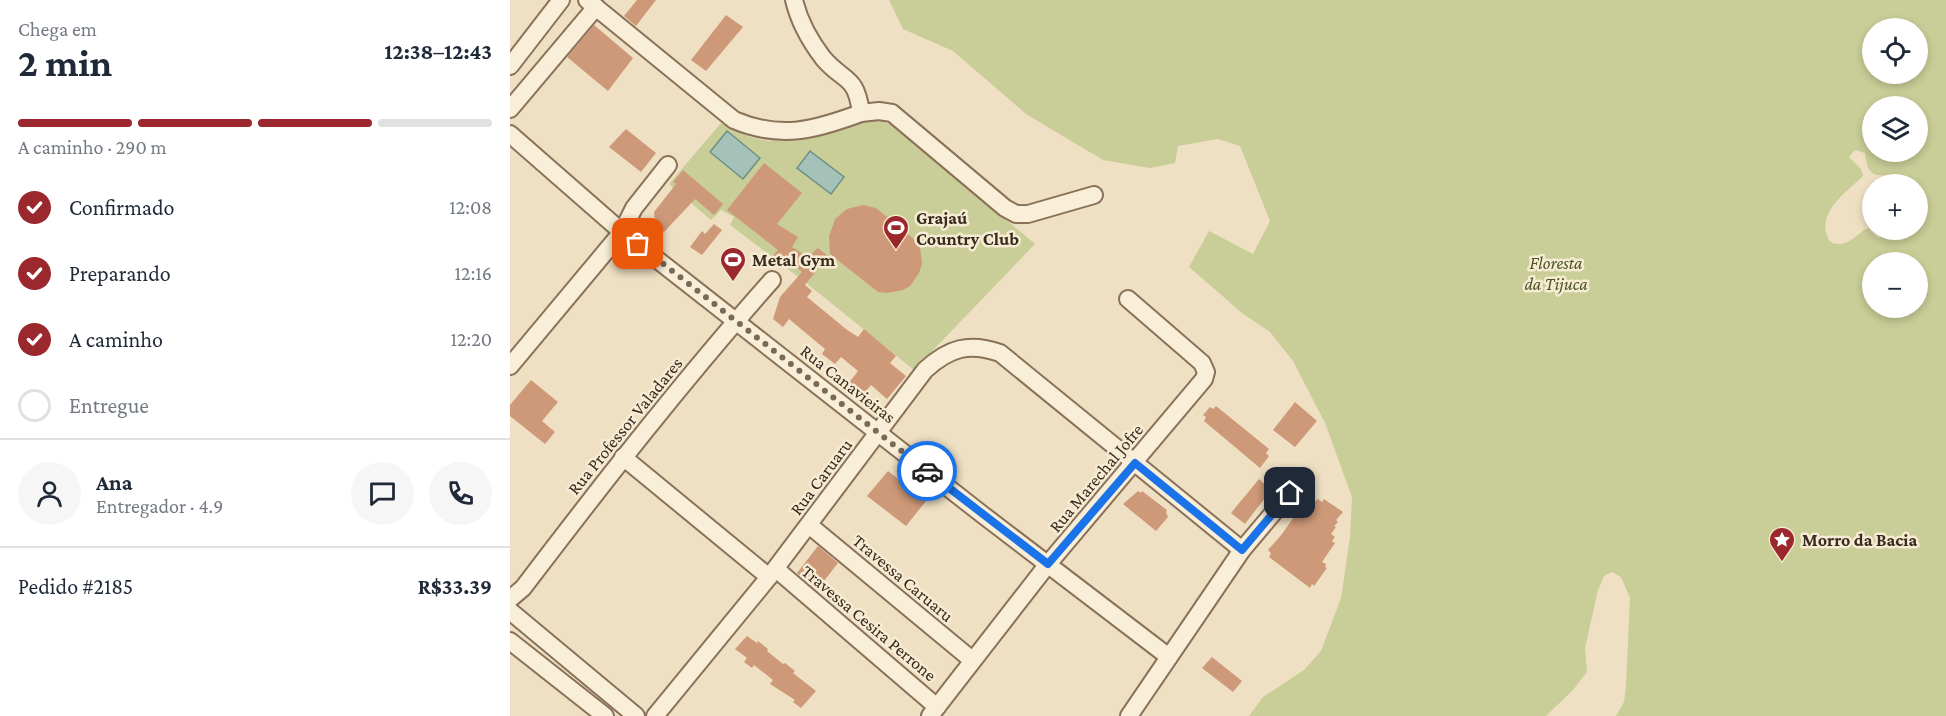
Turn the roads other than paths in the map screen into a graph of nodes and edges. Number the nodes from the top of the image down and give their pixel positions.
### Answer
1 (561, 0) edge
2 (794, 0) edge
3 (591, 4) edge
4 (510, 66) edge
5 (510, 109) edge
6 (861, 113) junction
7 (510, 134) edge
8 (668, 165) dead end
9 (1094, 195) dead end
10 (622, 232) junction
11 (772, 280) dead end
12 (1128, 298) dead end
13 (736, 321) junction
14 (510, 366) edge
15 (879, 432) junction
16 (623, 457) junction
17 (1135, 463) junction
18 (1290, 493) dead end
19 (810, 525) junction
20 (1242, 550) junction
21 (1048, 564) junction
22 (772, 573) junction
23 (511, 613) edge
24 (510, 641) edge
25 (1169, 657) junction
26 (972, 660) junction
27 (933, 711) edge
28 (604, 716) edge
29 (636, 716) edge
30 (655, 716) edge
31 (1129, 716) edge

1 - 4 street
2 - 6 street
3 - 5 street
3 - 6 street
6 - 9 street
7 - 10 street, Rua Canavieiras
8 - 10 street
10 - 13 street, Rua Canavieiras
10 - 14 street
11 - 13 street, Rua Professor Valadares
12 - 17 street, Rua Marechal Jofre
13 - 15 street, Rua Canavieiras
13 - 16 street, Rua Professor Valadares
15 - 17 street, Rua Caruaru
15 - 19 street, Rua Caruaru
15 - 21 street, Rua Canavieiras
16 - 22 street, Travessa Cesira Perrone
16 - 23 street, Rua Professor Valadares
17 - 20 street, Rua Caruaru
17 - 21 street, Rua Marechal Jofre
18 - 20 street
19 - 22 street, Rua Caruaru
19 - 26 street, Travessa Caruaru
20 - 25 street
21 - 25 street, Rua Canavieiras
21 - 26 street, Rua Marechal Jofre
22 - 27 street, Travessa Cesira Perrone
22 - 30 street, Rua Caruaru
23 - 29 street
24 - 28 street
25 - 31 street
26 - 27 street, Rua Marechal Jofre

